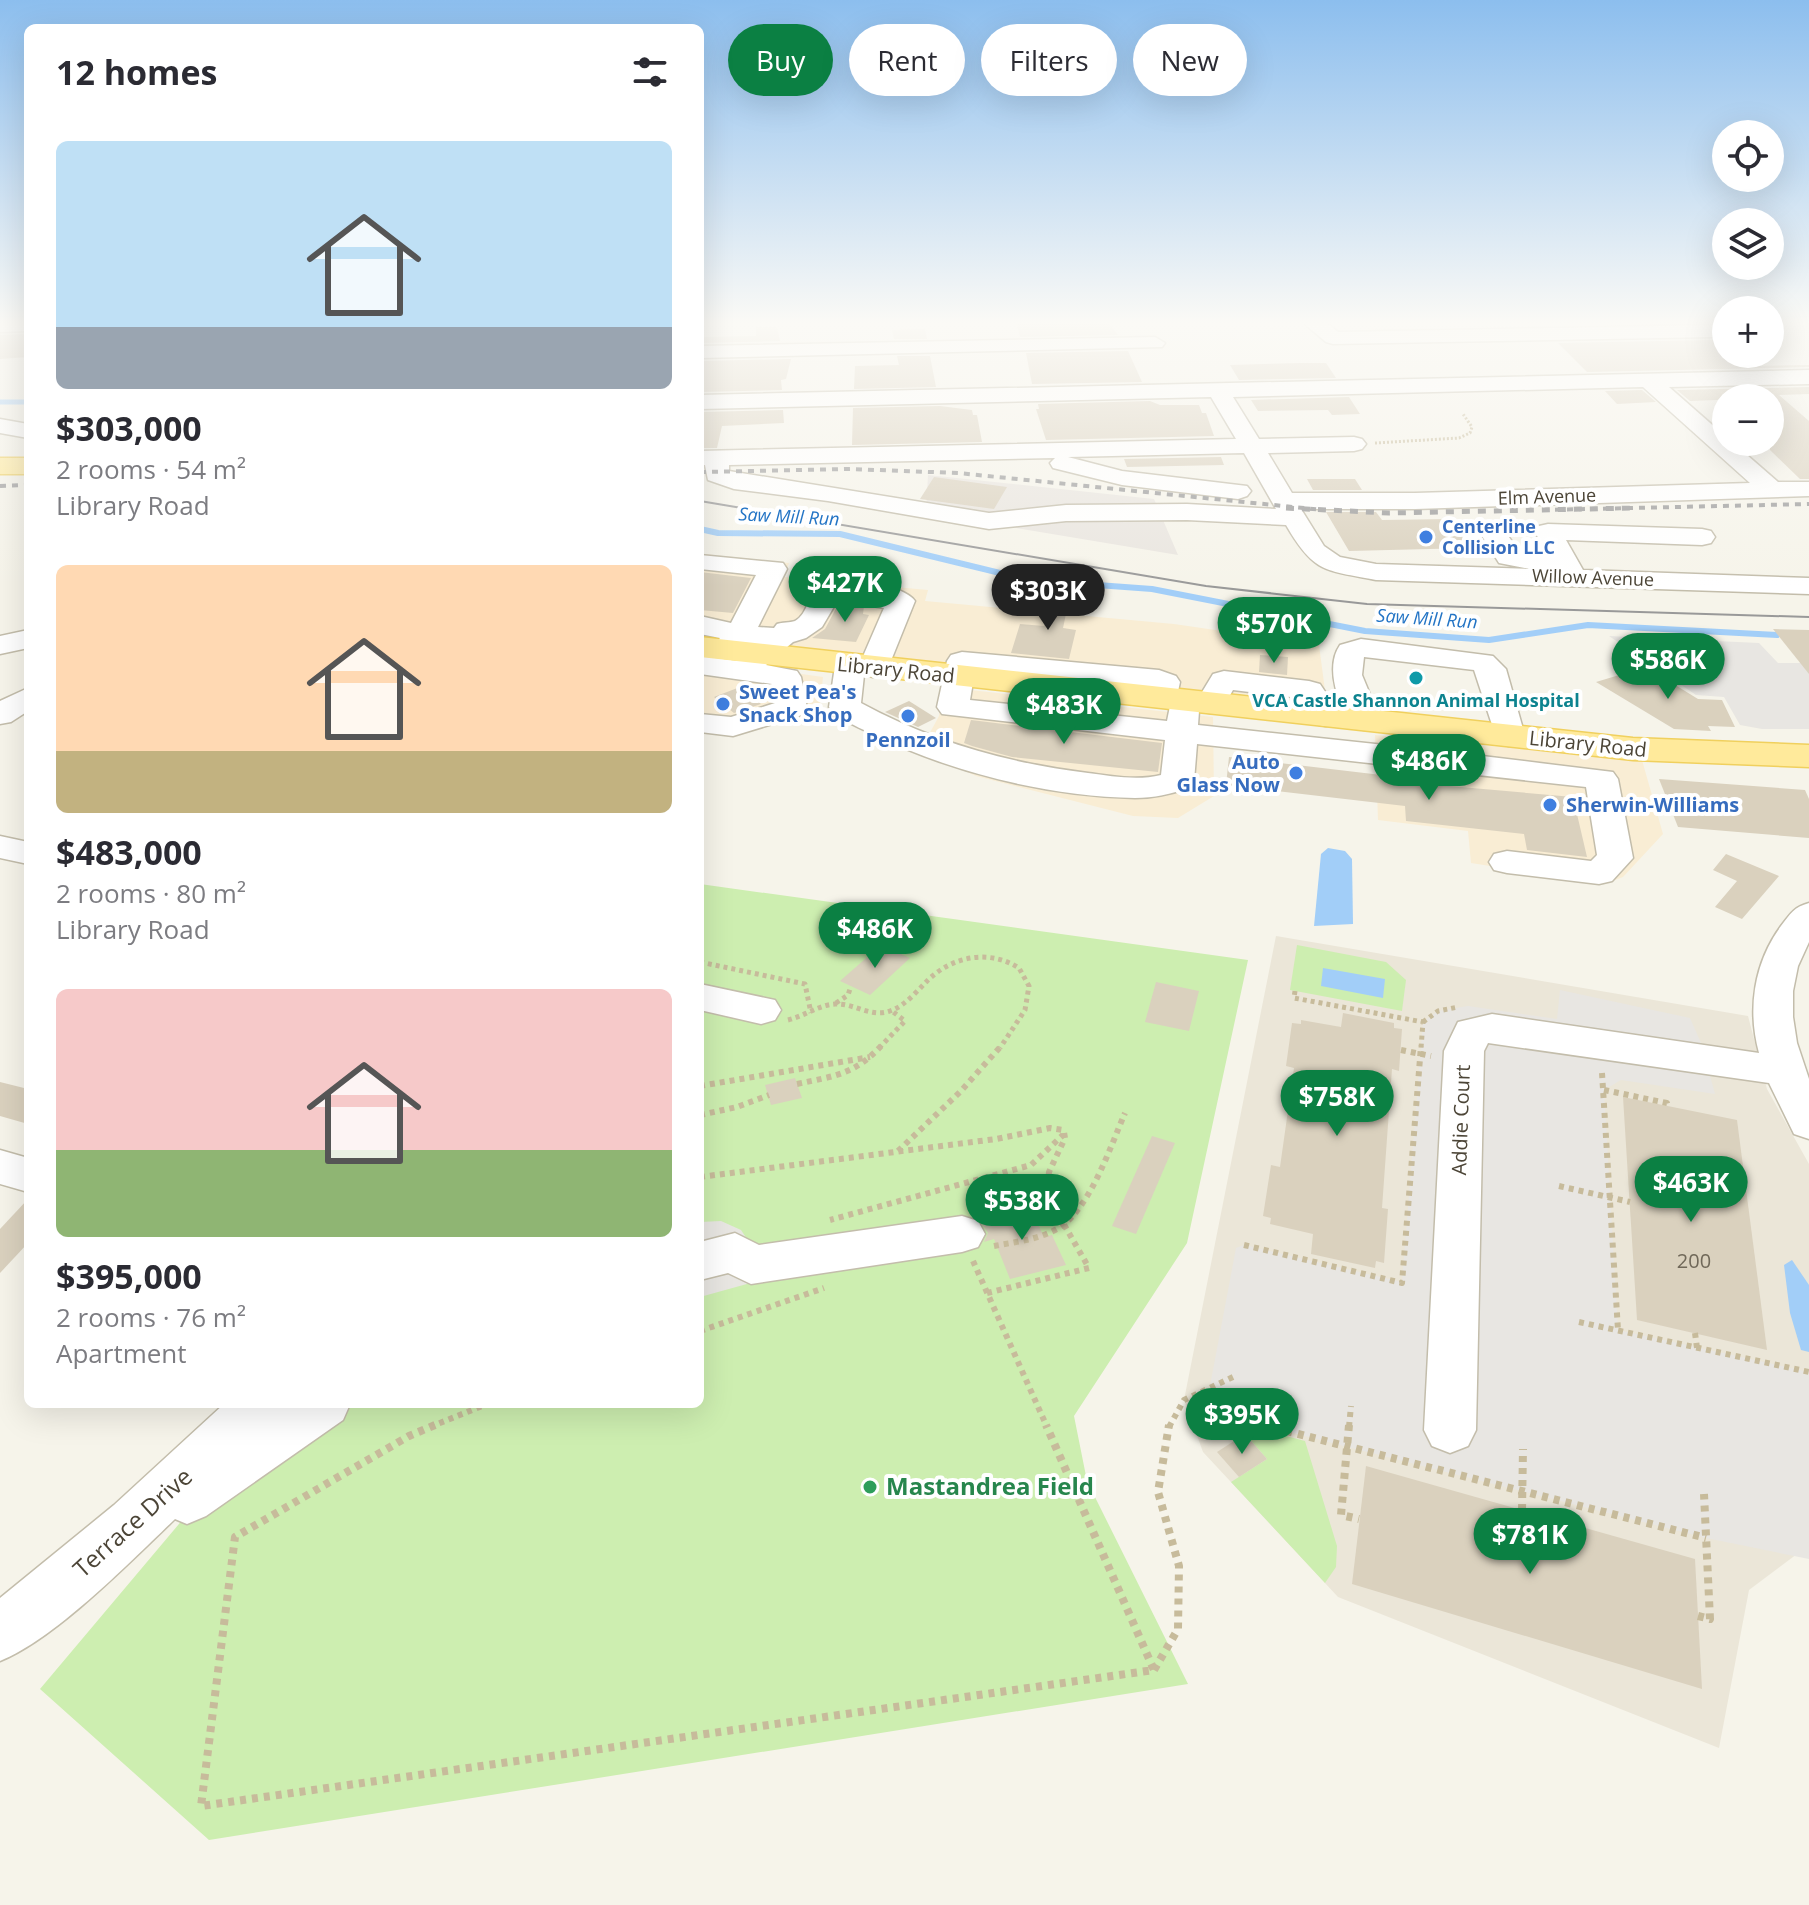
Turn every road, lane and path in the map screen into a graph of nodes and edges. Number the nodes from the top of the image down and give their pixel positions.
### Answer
1 (811, 409) edge
2 (1002, 409) edge
3 (1228, 409) edge
4 (1459, 409) edge
5 (1680, 409) edge
6 (1463, 414) joint
7 (0, 426) edge
8 (24, 430) edge
9 (1354, 444) joint
10 (1248, 445) junction
11 (1042, 451) junction
12 (1013, 452) junction
13 (807, 454) junction
14 (708, 458) edge
15 (0, 466) edge
16 (24, 466) edge
17 (704, 488) edge
18 (1809, 489) edge
19 (1772, 490) junction
20 (1285, 502) junction
21 (808, 504) dead end
22 (1702, 537) dead end
23 (1314, 551) junction
24 (704, 562) edge
25 (1571, 572) junction
26 (1809, 586) edge
27 (704, 629) edge
28 (24, 640) edge
29 (0, 645) edge
30 (728, 654) edge
31 (862, 667) junction
32 (955, 692) junction
33 (24, 700) edge
34 (1185, 709) junction
35 (0, 715) edge
36 (1365, 721) junction
37 (704, 723) edge
38 (1509, 736) junction
39 (1457, 746) junction
40 (928, 748) junction
41 (1809, 756) edge
42 (0, 847) edge
43 (24, 852) edge
44 (1507, 862) dead end
45 (1809, 915) edge
46 (704, 963) edge
47 (851, 986) dead end
48 (1295, 991) dead end
49 (704, 998) edge
50 (835, 1004) junction
51 (761, 1010) joint
52 (892, 1011) junction
53 (811, 1013) junction
54 (1562, 1039) junction
55 (870, 1057) junction
56 (1785, 1071) junction
57 (797, 1084) dead end
58 (704, 1085) edge
59 (1604, 1090) junction
60 (769, 1095) dead end
61 (1668, 1106) dead end
62 (1125, 1113) dead end
63 (704, 1114) edge
64 (1809, 1123) edge
65 (1063, 1130) junction
66 (897, 1151) junction
67 (0, 1167) edge
68 (24, 1174) edge
69 (704, 1176) edge
70 (1559, 1186) dead end
71 (1610, 1198) junction
72 (1630, 1202) dead end
73 (822, 1222) dead end
74 (1066, 1223) junction
75 (966, 1243) junction
76 (1244, 1245) dead end
77 (704, 1260) edge
78 (833, 1285) dead end
79 (987, 1293) junction
80 (1579, 1322) dead end
81 (704, 1330) edge
82 (1618, 1330) junction
83 (1695, 1333) dead end
84 (1697, 1348) junction
85 (1809, 1372) edge
86 (1233, 1377) dead end
87 (1351, 1406) dead end
88 (254, 1408) edge
89 (319, 1408) edge
90 (477, 1408) edge
91 (1218, 1414) dead end
92 (1450, 1430) dead end
93 (1348, 1447) junction
94 (1523, 1449) dead end
95 (1523, 1491) junction
96 (1704, 1494) dead end
97 (1522, 1510) dead end
98 (1359, 1519) dead end
99 (1706, 1538) junction
100 (73, 1578) junction
101 (1698, 1616) dead end
102 (0, 1633) edge
103 (1154, 1670) junction

1 - 13 street
2 - 12 street
3 - 10 street
4 - 6 street
5 - 19 street
6 - 9 path
7 - 8 street
9 - 10 street
10 - 11 street
10 - 20 street
11 - 12 street
11 - 20 street, Elm Avenue
12 - 13 street
13 - 14 street
14 - 20 street
15 - 16 main road
17 - 21 street
18 - 19 street, Elm Avenue
19 - 20 street, Elm Avenue
20 - 23 street
22 - 25 street
23 - 25 street, Willow Avenue
23 - 25 street
24 - 30 street
25 - 26 street, Willow Avenue
27 - 30 street
28 - 29 street
30 - 31 main road, Library Road
30 - 31 street
30 - 37 street
31 - 32 main road, Library Road
31 - 40 street
32 - 34 street
32 - 34 main road, Library Road
32 - 40 street
33 - 35 street
34 - 36 main road, Library Road
34 - 39 street
34 - 40 street
36 - 38 street
36 - 39 main road, Library Road
38 - 39 main road, Library Road
38 - 41 main road, Library Road
39 - 44 street
42 - 43 street
45 - 56 street
46 - 53 path
47 - 50 path
48 - 76 path
49 - 51 street
50 - 52 path
50 - 53 path
51 - 53 path
52 - 55 path
52 - 66 path
54 - 56 street, Addie Court
54 - 59 path
54 - 92 street, Addie Court
55 - 57 path
55 - 58 path
56 - 64 street
59 - 61 path
59 - 71 path
60 - 63 path
62 - 74 path
65 - 66 path
65 - 73 path
65 - 74 path
66 - 69 path
67 - 68 street
70 - 71 path
71 - 72 path
71 - 82 path
74 - 75 path
74 - 79 path
75 - 77 street
75 - 79 path
78 - 81 path
79 - 103 path
80 - 82 path
82 - 84 path
83 - 84 path
84 - 85 path
86 - 103 path
87 - 93 path
88 - 100 street, Terrace Drive
89 - 100 street
90 - 103 path
91 - 93 path
93 - 95 path
93 - 98 path
94 - 95 path
95 - 97 path
95 - 99 path
96 - 99 path
99 - 101 path
100 - 102 street, Terrace Drive

